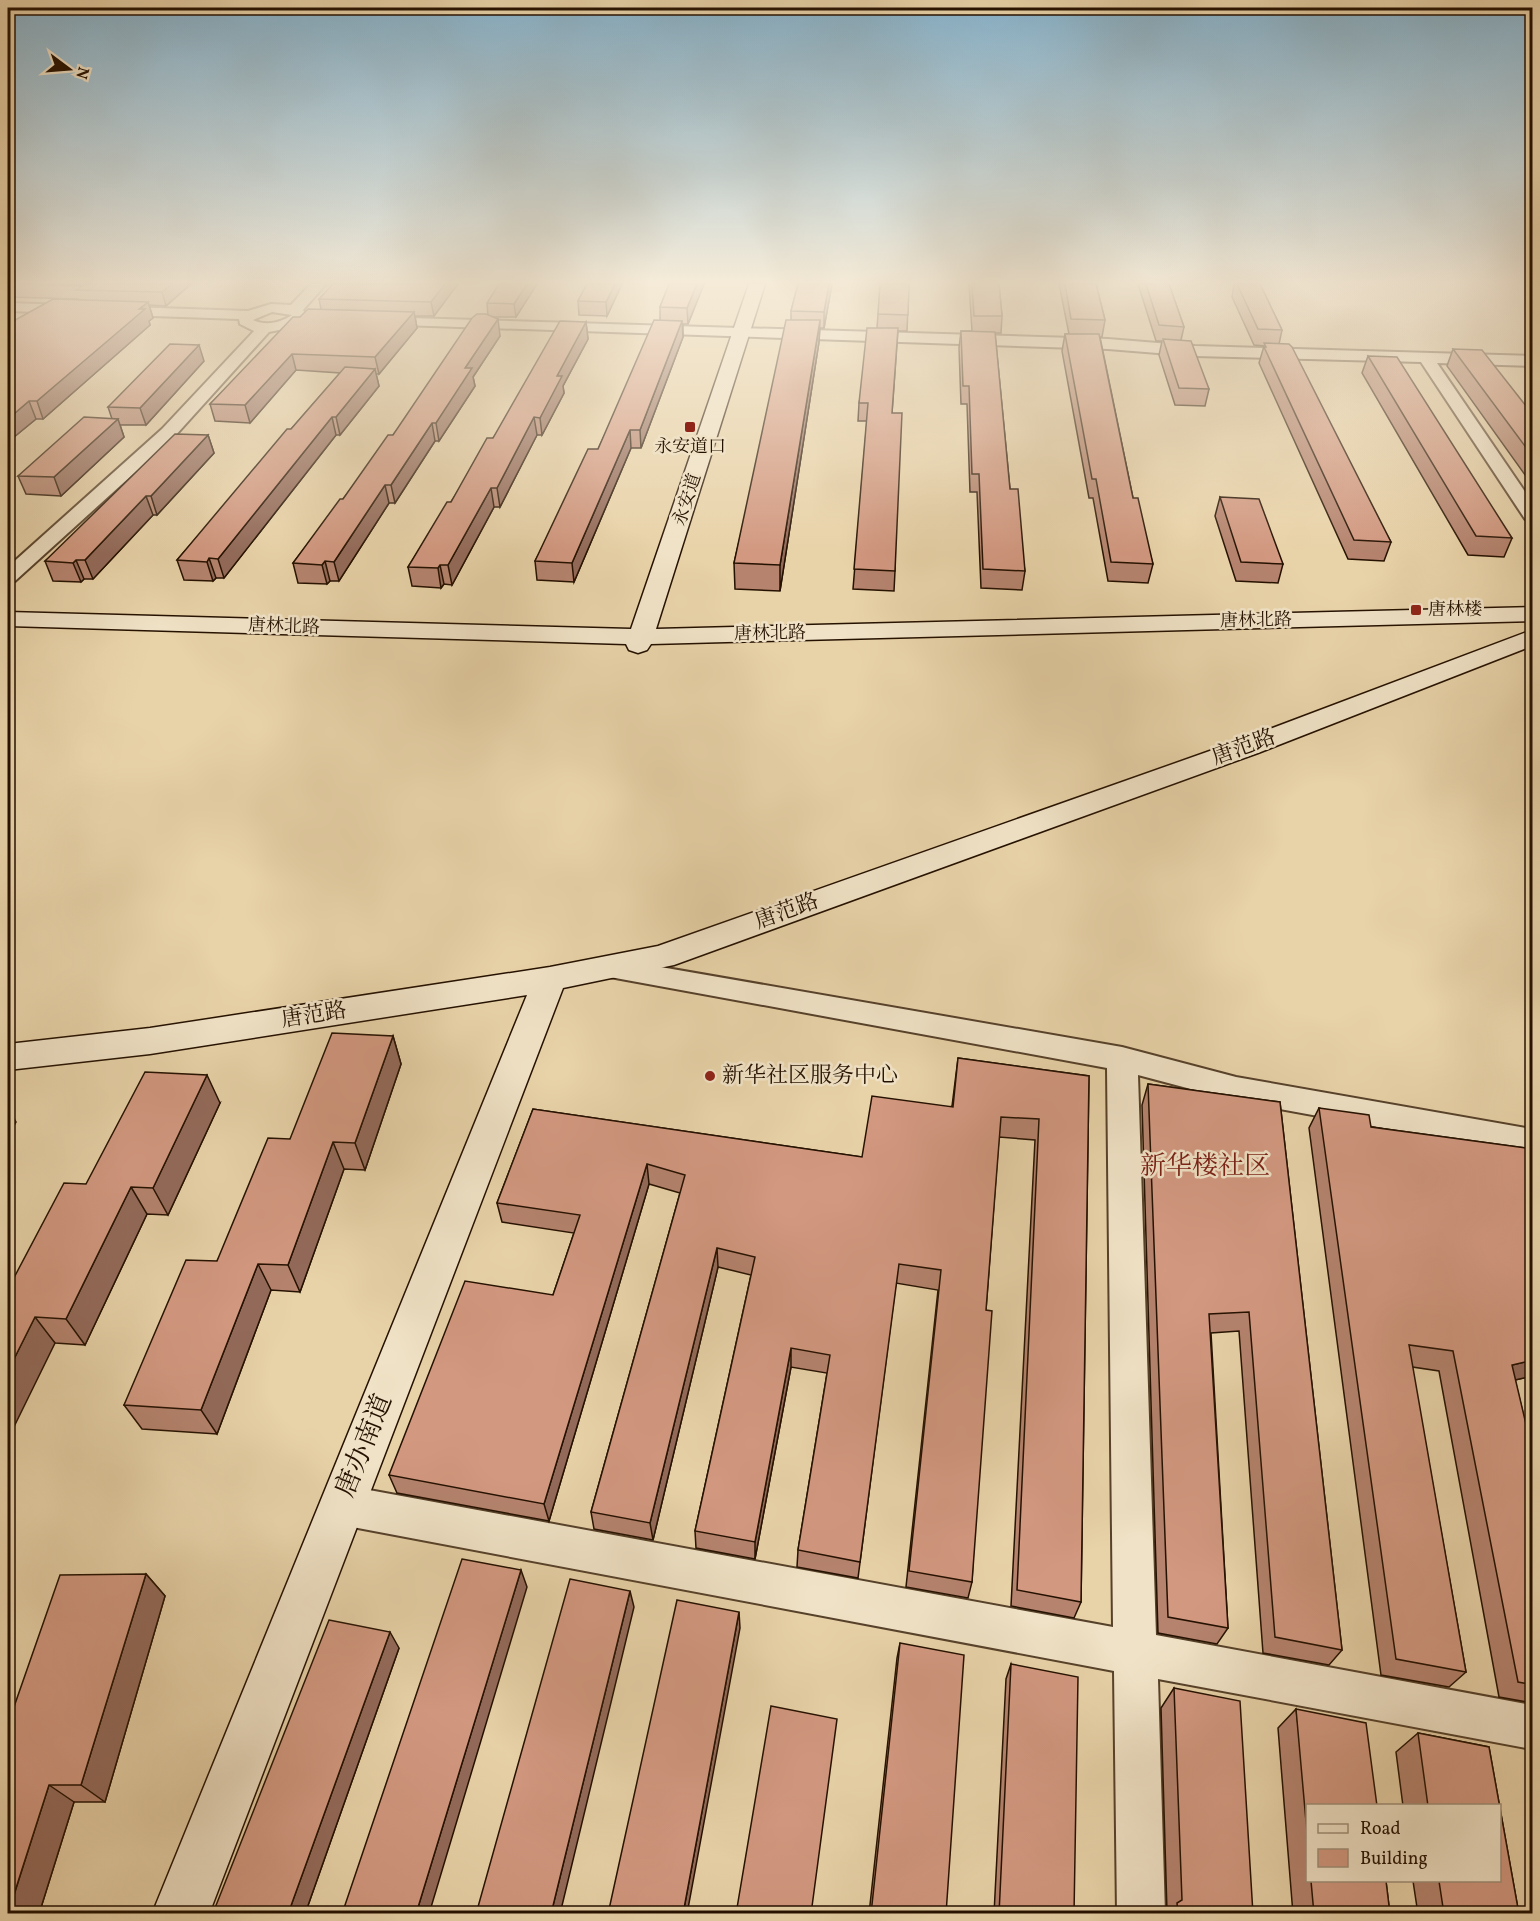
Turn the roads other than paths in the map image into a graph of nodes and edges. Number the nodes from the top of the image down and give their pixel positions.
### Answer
1 (223, 374) edge
2 (729, 374) edge
3 (1437, 374) edge
4 (1533, 515) edge
5 (8, 577) edge
6 (1533, 614) edge
7 (8, 619) edge
8 (1533, 626) edge
9 (8, 632) edge
10 (1533, 637) edge
11 (640, 641) junction
12 (609, 969) junction
13 (550, 978) junction
14 (8, 1057) edge
15 (1122, 1059) junction
16 (1533, 1142) edge
17 (342, 1505) junction
18 (1136, 1653) junction
19 (1533, 1727) edge
20 (180, 1914) edge
21 (1141, 1914) edge

1 - 5 street
2 - 11 main road, 永安道
3 - 4 street
6 - 11 main road, 唐林北路
7 - 11 main road, 唐林北路
8 - 11 main road, 唐林北路
9 - 11 main road, 唐林北路
10 - 12 main road, 唐范路
12 - 13 main road, 唐范路
12 - 15 street
13 - 14 main road, 唐范路
13 - 17 main road, 唐办南道
15 - 16 street
15 - 18 street
17 - 18 street
17 - 20 main road, 唐办南道
18 - 19 street
18 - 21 street

